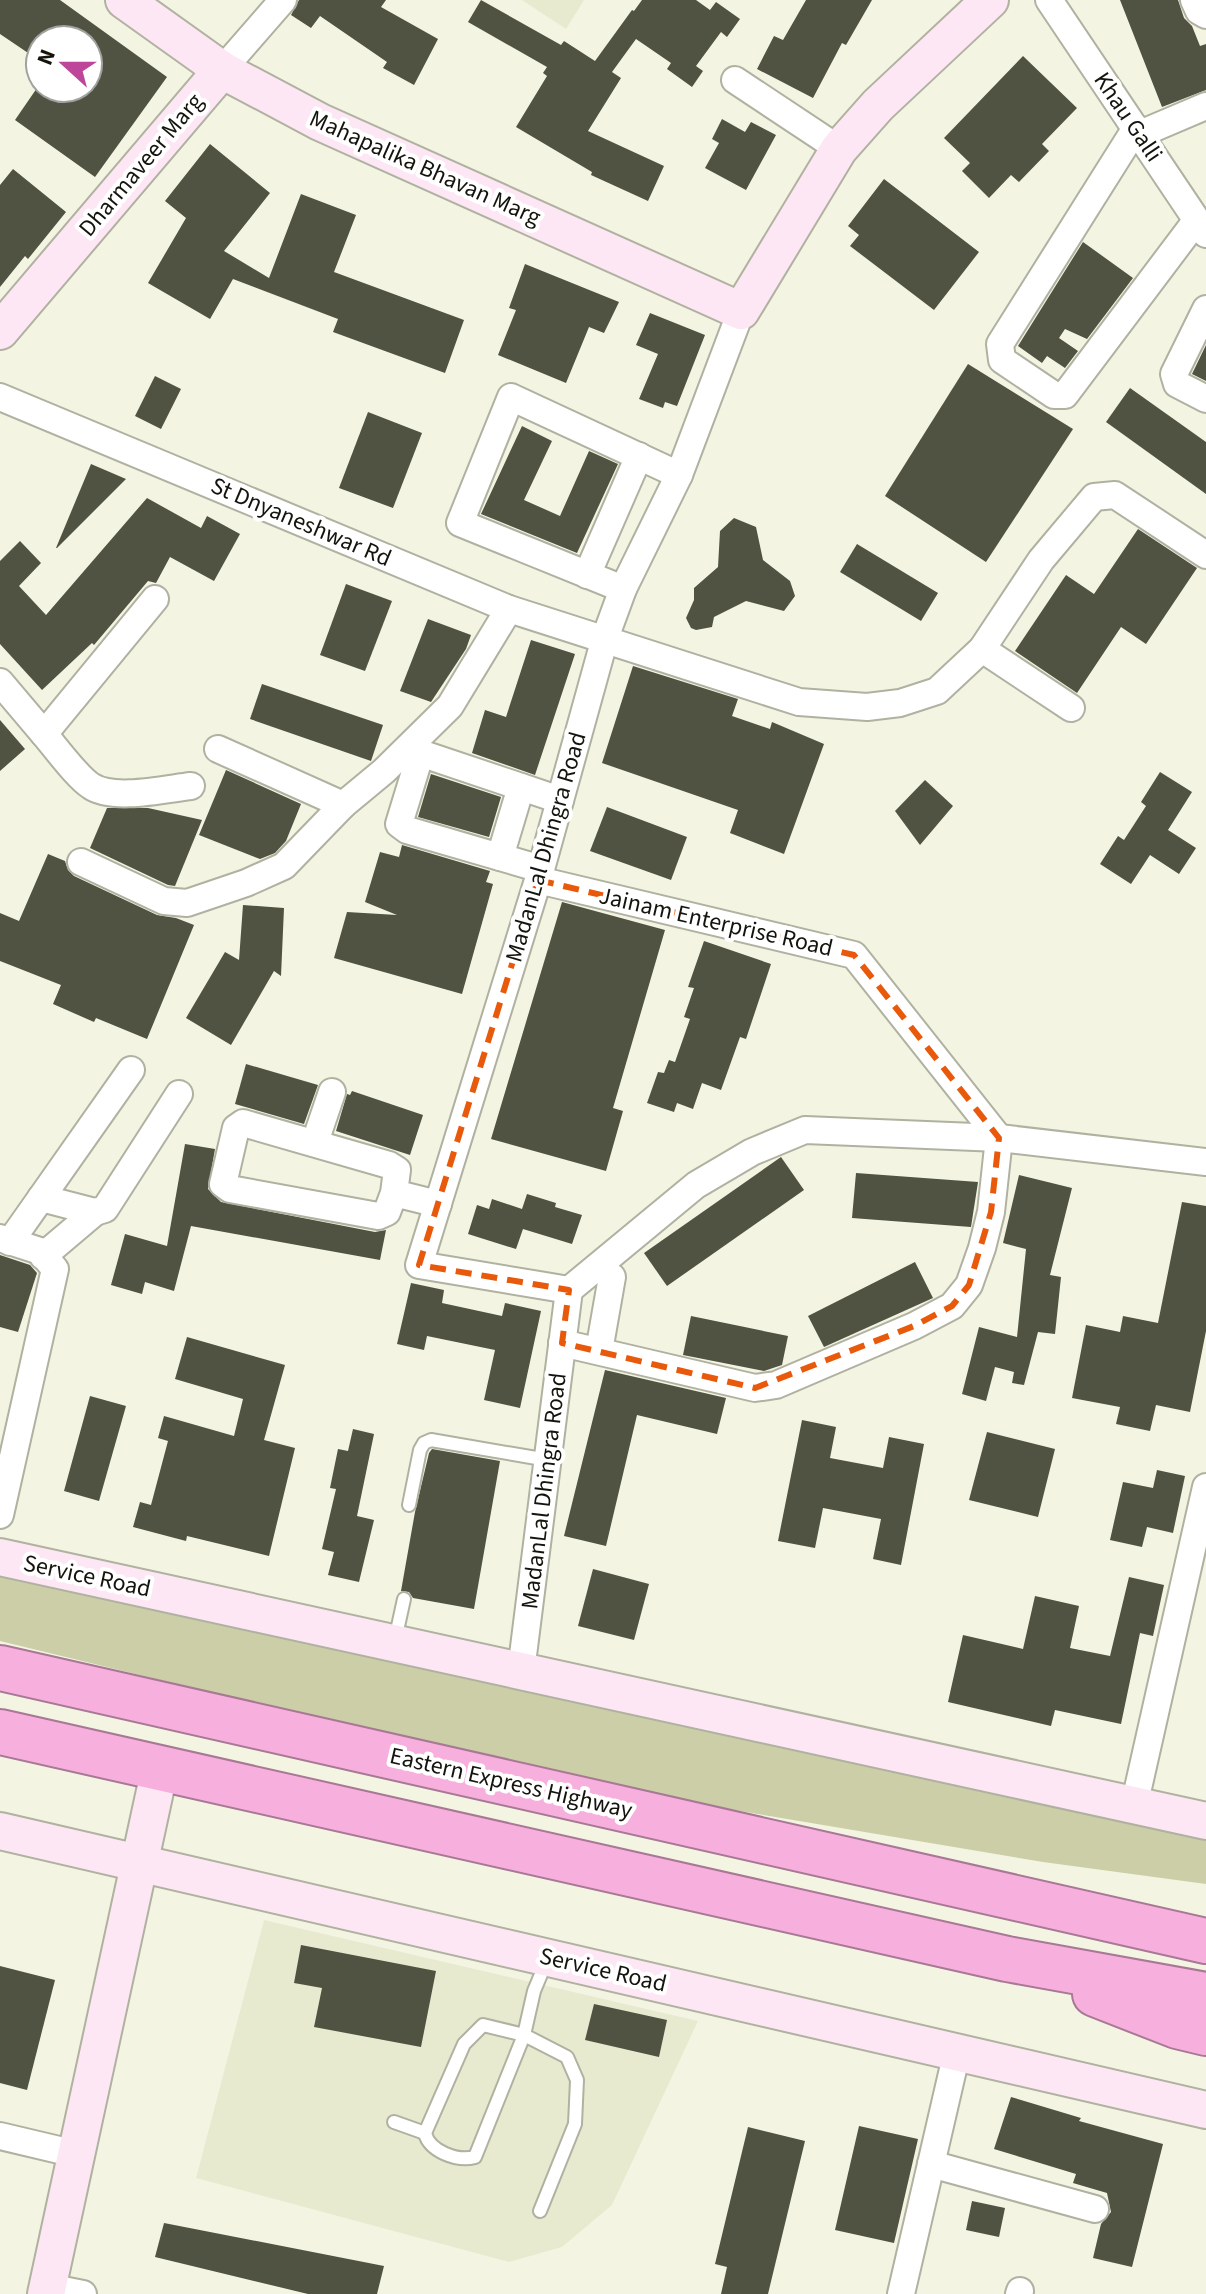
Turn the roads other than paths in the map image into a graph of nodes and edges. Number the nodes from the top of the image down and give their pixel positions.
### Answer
1 (124, 0) edge
2 (283, 0) edge
3 (990, 0) edge
4 (1049, 0) edge
5 (1194, 0) edge
6 (1206, 15) edge
7 (222, 70) junction
8 (735, 80) dead end
9 (1206, 106) edge
10 (1138, 131) junction
11 (839, 149) junction
12 (1201, 227) edge
13 (1206, 309) edge
14 (741, 311) junction
15 (0, 331) edge
16 (0, 397) edge
17 (1206, 399) edge
18 (639, 456) junction
19 (679, 475) junction
20 (1206, 555) edge
21 (587, 575) junction
22 (623, 589) junction
23 (155, 599) dead end
24 (509, 609) junction
25 (605, 638) junction
26 (982, 649) junction
27 (0, 682) edge
28 (1071, 708) dead end
29 (44, 734) junction
30 (218, 749) dead end
31 (191, 786) dead end
32 (521, 787) junction
33 (560, 800) junction
34 (343, 805) junction
35 (500, 857) junction
36 (81, 862) dead end
37 (540, 875) junction
38 (131, 1070) dead end
39 (332, 1092) dead end
40 (179, 1094) dead end
41 (999, 1138) junction
42 (315, 1142) junction
43 (1206, 1162) edge
44 (394, 1193) junction
45 (41, 1198) junction
46 (438, 1204) junction
47 (95, 1212) junction
48 (5, 1240) edge
49 (43, 1256) junction
50 (612, 1277) dead end
51 (569, 1290) junction
52 (562, 1343) junction
53 (599, 1351) junction
54 (548, 1460) junction
55 (1206, 1487) edge
56 (409, 1505) dead end
57 (0, 1515) edge
58 (0, 1557) edge
59 (404, 1599) dead end
60 (395, 1644) junction
61 (0, 1668) edge
62 (521, 1671) junction
63 (0, 1732) edge
64 (160, 1768) junction
65 (1134, 1806) junction
66 (1206, 1821) edge
67 (0, 1831) edge
68 (139, 1863) junction
69 (1203, 1931) edge
70 (548, 1958) junction
71 (1007, 1959) junction
72 (1196, 1993) edge
73 (1206, 2033) edge
74 (524, 2035) junction
75 (957, 2052) junction
76 (1206, 2110) edge
77 (394, 2122) dead end
78 (425, 2133) junction
79 (0, 2137) edge
80 (76, 2154) junction
81 (931, 2164) junction
82 (1095, 2209) dead end
83 (540, 2211) dead end
84 (47, 2291) edge
85 (83, 2294) edge
86 (901, 2294) edge

1 - 7 street, Mahapalika Bhavan Marg
2 - 7 street, Dharmaveer Marg
3 - 11 street, MadanLal Dhingra Road
4 - 10 street, Khau Galli
5 - 6 street
7 - 14 street, Mahapalika Bhavan Marg
7 - 15 street, Dharmaveer Marg
8 - 11 street
9 - 10 street
10 - 12 street, Khau Galli
10 - 12 street
11 - 14 street, MadanLal Dhingra Road
13 - 17 street
14 - 19 street, MadanLal Dhingra Road
16 - 24 street, St Dnyaneshwar Rd
18 - 19 street
18 - 21 street
18 - 21 street
19 - 22 street, MadanLal Dhingra Road
20 - 26 street, St Dnyaneshwar Rd
21 - 22 street
22 - 25 street, MadanLal Dhingra Road
23 - 29 street
24 - 25 street, St Dnyaneshwar Rd
24 - 34 street
25 - 26 street, St Dnyaneshwar Rd
25 - 33 street, MadanLal Dhingra Road
26 - 28 street
27 - 29 street
29 - 31 street
30 - 34 street
32 - 33 street
32 - 35 street
32 - 35 street, Jainam Enterprise Road
33 - 37 street, MadanLal Dhingra Road
34 - 36 street
35 - 37 street, Jainam Enterprise Road
37 - 41 street, Jainam Enterprise Road
37 - 46 street, MadanLal Dhingra Road
38 - 45 street
39 - 42 street
40 - 47 street
41 - 43 street
41 - 51 street
41 - 53 street
42 - 44 street
42 - 44 street
44 - 46 street
45 - 47 street
45 - 48 street
46 - 51 street, MadanLal Dhingra Road
47 - 49 street
48 - 49 street
49 - 57 street
50 - 53 street
51 - 52 street, MadanLal Dhingra Road
52 - 53 street
52 - 54 street, MadanLal Dhingra Road
54 - 56 lane
54 - 62 street, MadanLal Dhingra Road
55 - 65 street
58 - 60 street, Service Road
59 - 60 lane
60 - 62 street, Service Road
61 - 69 highway, Eastern Express Highway
62 - 65 street, Service Road
63 - 64 highway
64 - 68 street
64 - 71 highway
65 - 66 street, Service Road
67 - 68 street, Service Road
68 - 70 street, Service Road
68 - 80 street
70 - 74 lane
70 - 75 street, Service Road
71 - 72 highway
71 - 73 highway
74 - 78 lane
74 - 78 lane
74 - 83 lane
75 - 76 street, Service Road
75 - 81 street
77 - 78 lane
79 - 80 street
80 - 84 street
81 - 82 street
81 - 86 street
84 - 85 street

